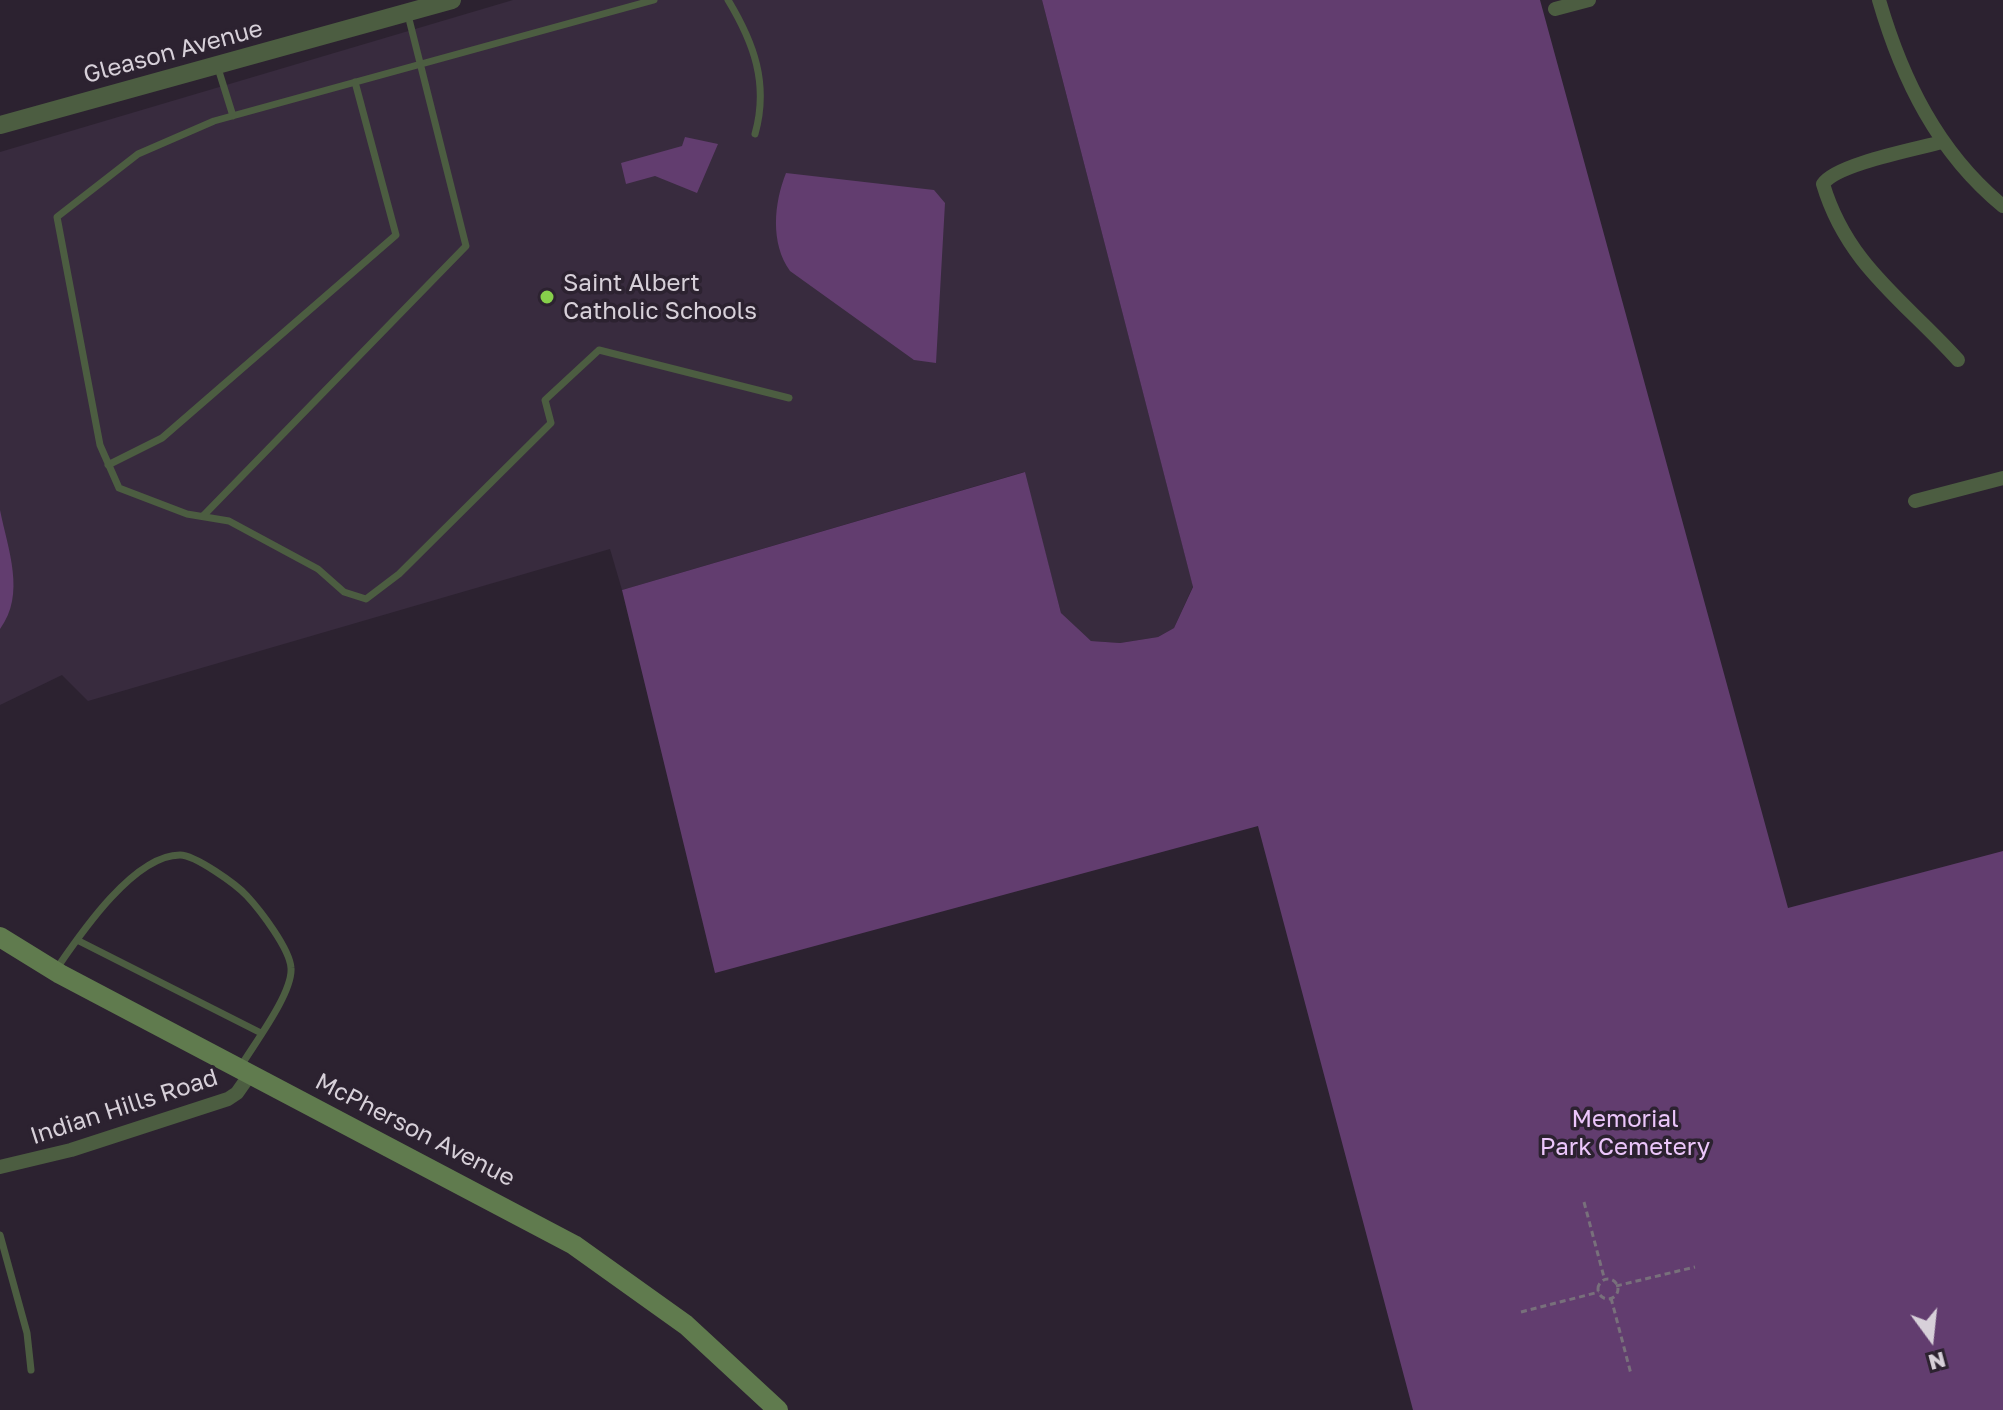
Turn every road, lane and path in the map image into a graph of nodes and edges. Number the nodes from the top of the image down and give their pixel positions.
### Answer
1 (452, 0) edge
2 (654, 0) edge
3 (728, 0) edge
4 (1589, 0) edge
5 (1879, 0) edge
6 (1555, 9) dead end
7 (408, 13) junction
8 (421, 64) junction
9 (217, 65) junction
10 (355, 82) junction
11 (233, 116) junction
12 (0, 125) edge
13 (755, 134) dead end
14 (1942, 142) junction
15 (2003, 206) edge
16 (1958, 360) dead end
17 (789, 398) dead end
18 (108, 465) junction
19 (2003, 478) edge
20 (1915, 501) dead end
21 (203, 516) junction
22 (0, 937) edge
23 (77, 940) junction
24 (55, 971) junction
25 (261, 1033) junction
26 (245, 1070) junction
27 (0, 1167) edge
28 (1584, 1202) dead end
29 (0, 1235) edge
30 (1695, 1267) dead end
31 (1605, 1281) junction
32 (1616, 1286) junction
33 (1599, 1292) junction
34 (1611, 1298) junction
35 (1521, 1312) dead end
36 (31, 1370) dead end
37 (1631, 1374) dead end
38 (778, 1410) edge

1 - 7 street, Gleason Avenue
2 - 8 lane
3 - 13 lane
4 - 6 street
5 - 14 street
7 - 8 lane
7 - 9 street, Gleason Avenue
8 - 10 lane
8 - 21 lane
9 - 11 lane
9 - 12 street, Gleason Avenue
10 - 11 lane
10 - 18 lane
11 - 18 lane
14 - 15 street
14 - 16 street
17 - 21 lane
18 - 21 lane
19 - 20 street
22 - 24 main road, McPherson Avenue
23 - 24 lane
23 - 25 lane
23 - 25 lane
24 - 26 main road, McPherson Avenue
25 - 26 lane
26 - 27 street, Indian Hills Road
26 - 38 main road, McPherson Avenue
28 - 31 path
29 - 36 lane
30 - 32 path
31 - 32 path
31 - 33 path
32 - 34 path
33 - 34 path
33 - 35 path
34 - 37 path

